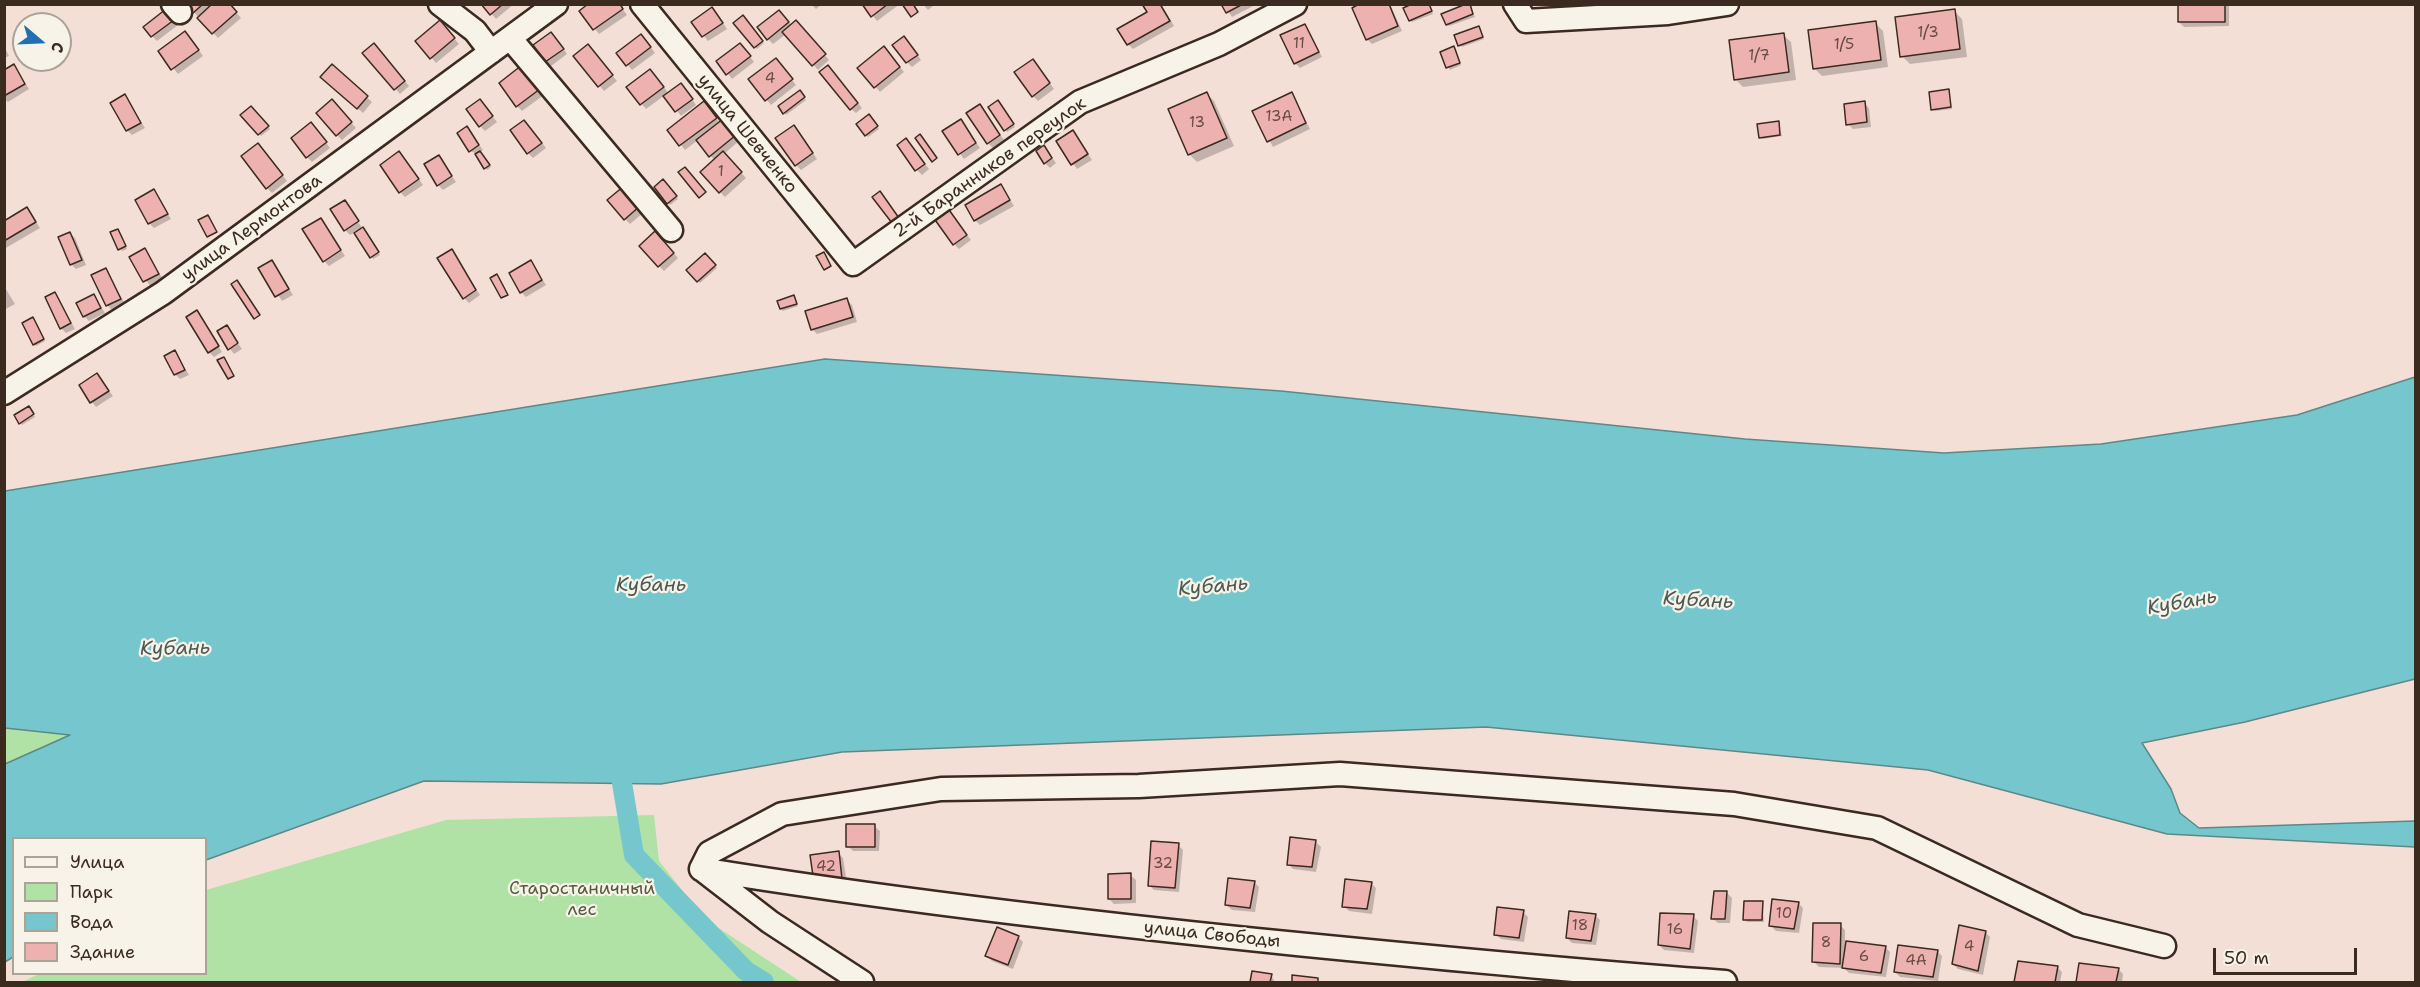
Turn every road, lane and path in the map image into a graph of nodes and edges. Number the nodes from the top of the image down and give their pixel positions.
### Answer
1 (440, 4) edge
2 (556, 4) edge
3 (642, 4) edge
4 (1295, 4) edge
5 (1515, 4) edge
6 (1727, 4) edge
7 (510, 38) junction
8 (491, 52) junction
9 (671, 230) dead end
10 (853, 264) joint
11 (4, 393) edge
12 (701, 869) junction
13 (2164, 946) dead end
14 (1570, 977) edge
15 (862, 982) edge
16 (1725, 982) edge

1 - 8 street
2 - 7 street, улица Лермонтова
3 - 10 street, улица Шевченко
4 - 10 street, 2-й Баранников переулок
5 - 6 street
7 - 8 street, улица Лермонтова
7 - 9 street
8 - 11 street, улица Лермонтова
12 - 13 street
12 - 14 street, улица Свободы
12 - 15 street
14 - 16 street, улица Свободы

